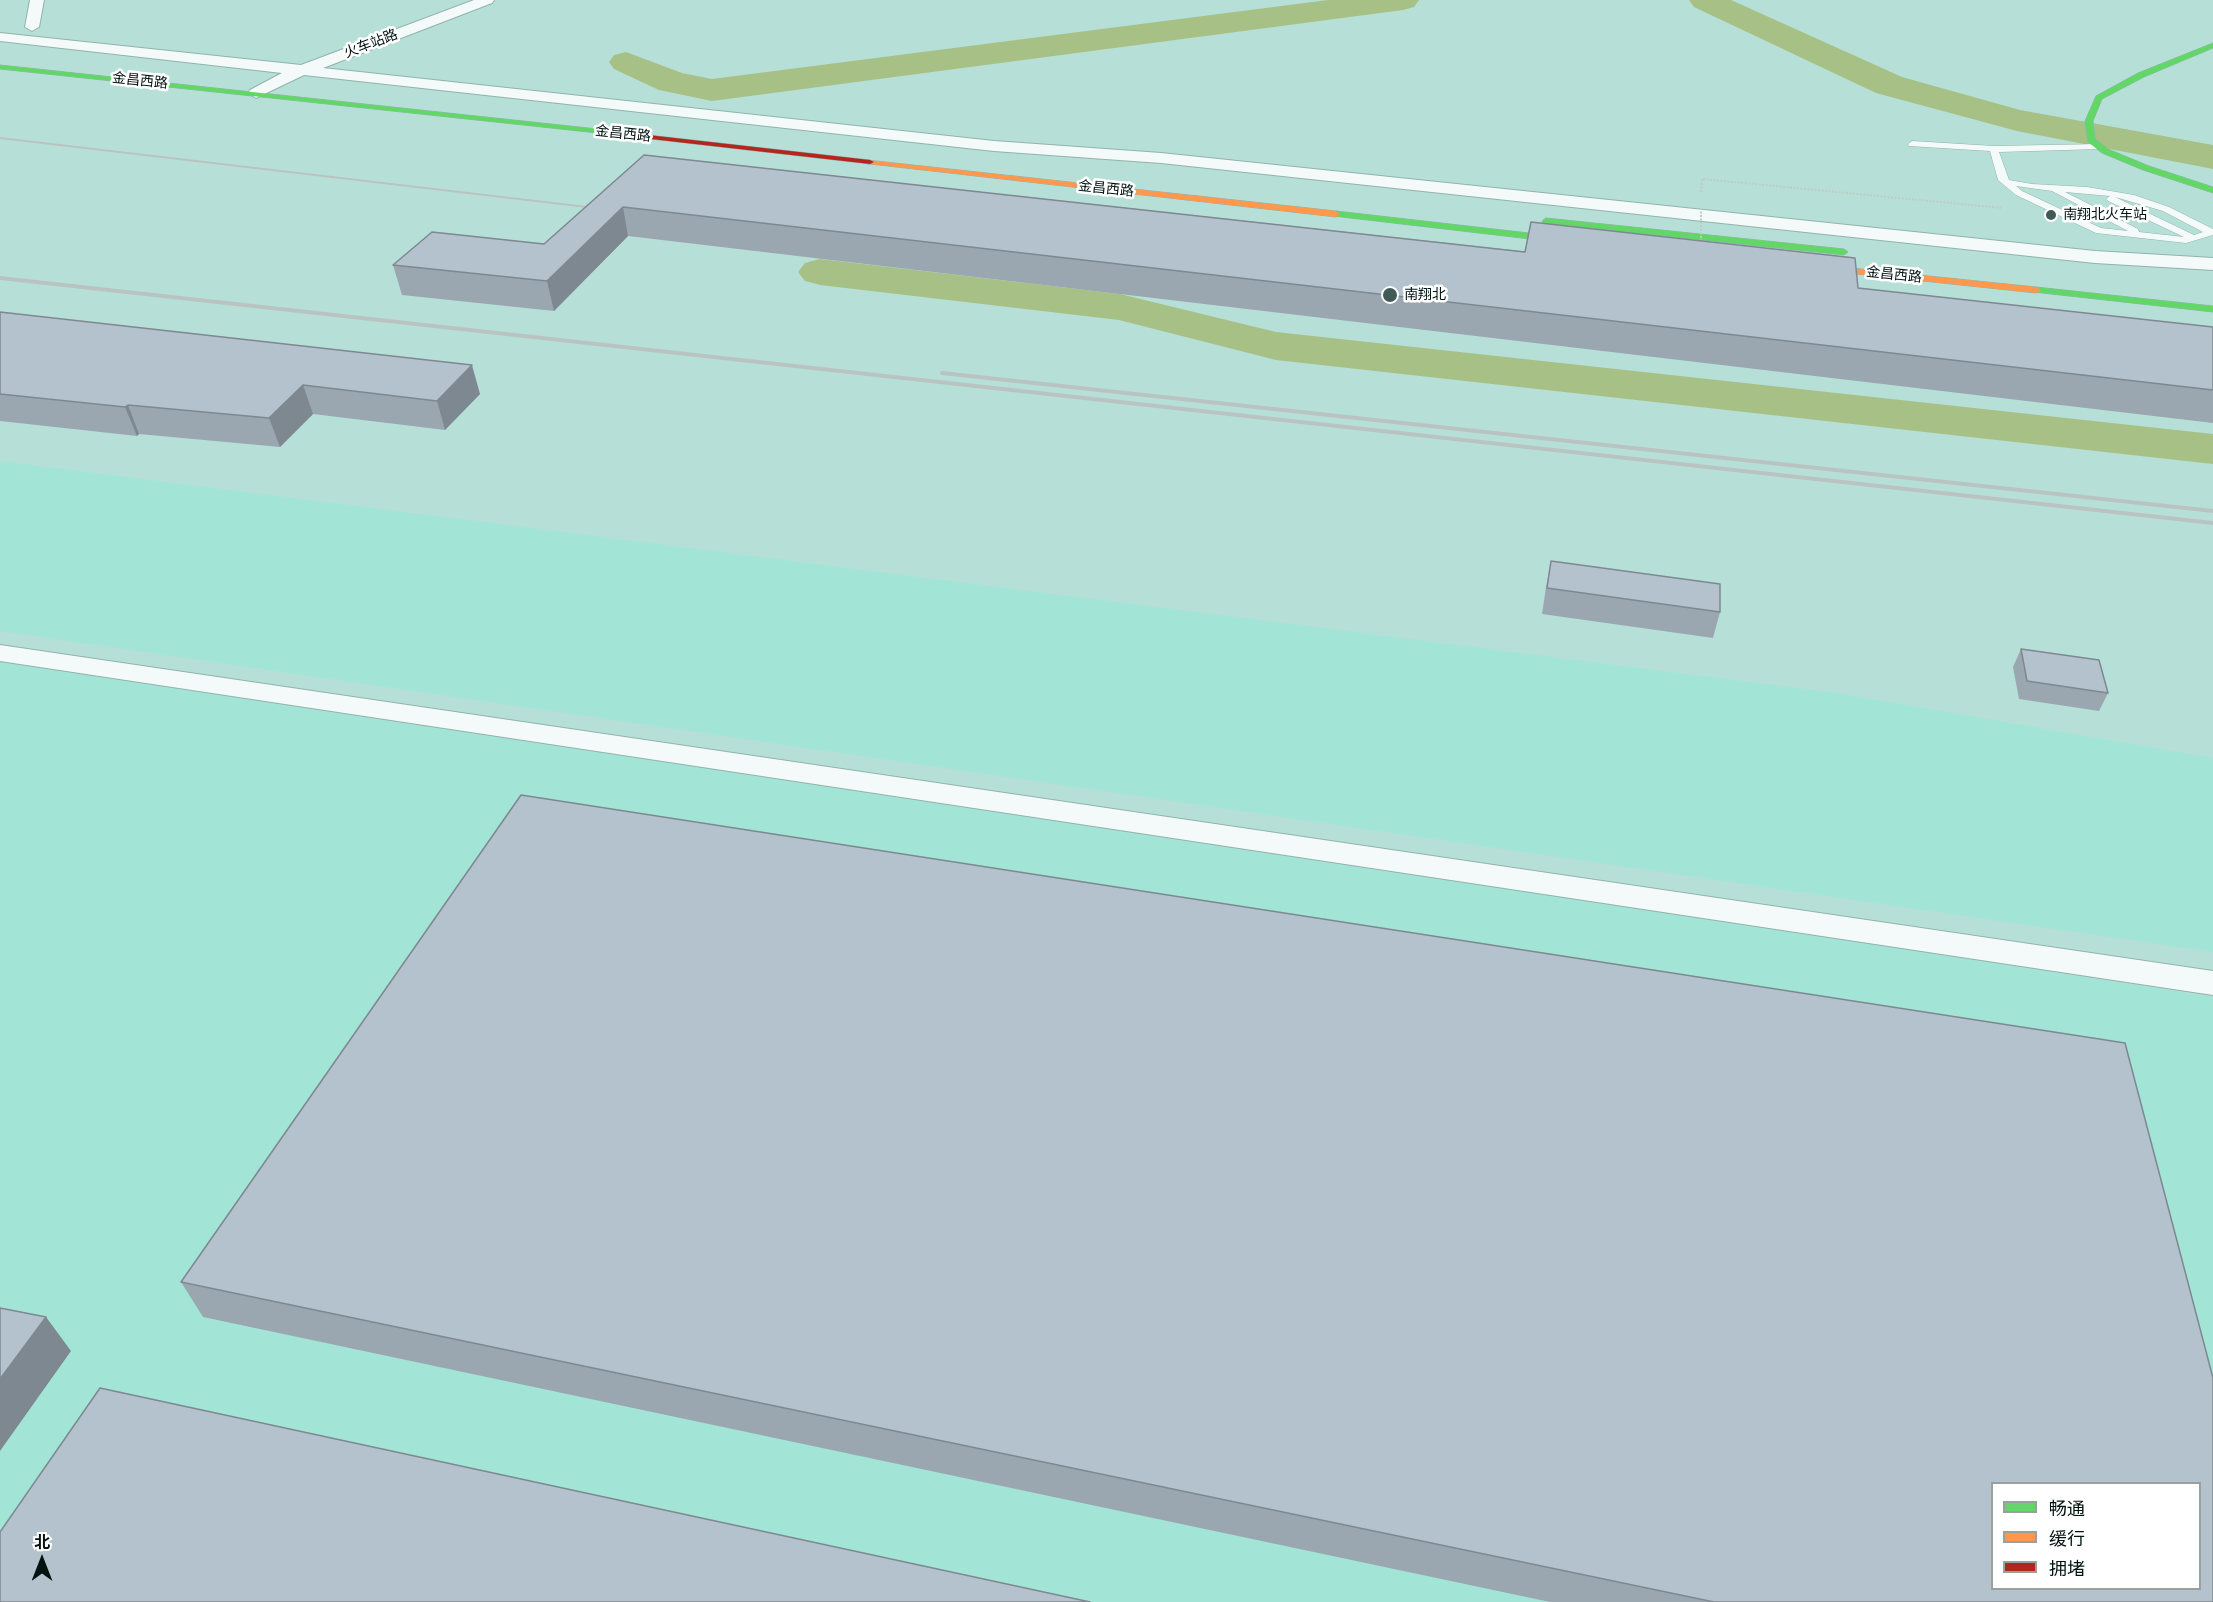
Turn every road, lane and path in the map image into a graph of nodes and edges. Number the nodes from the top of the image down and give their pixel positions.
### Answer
1 (37, 0) edge
2 (487, 0) edge
3 (32, 27) dead end
4 (0, 37) edge
5 (2213, 45) edge
6 (0, 67) edge
7 (171, 70) dead end
8 (305, 70) junction
9 (277, 80) junction
10 (256, 93) junction
11 (2095, 143) junction
12 (1912, 144) dead end
13 (1994, 149) junction
14 (993, 160) dead end
15 (1702, 179) dead end
16 (2004, 180) junction
17 (2052, 188) junction
18 (2213, 190) edge
19 (2094, 192) junction
20 (1701, 208) dead end
21 (2008, 208) dead end
22 (1536, 220) edge
23 (2212, 232) edge
24 (2144, 235) junction
25 (2193, 237) junction
26 (1592, 244) edge
27 (1701, 250) edge
28 (1856, 253) dead end
29 (2213, 264) edge
30 (1803, 266) edge
31 (2213, 309) edge
32 (0, 653) edge
33 (2213, 983) edge

1 - 3 street
2 - 8 street, 火车站路
4 - 8 street
5 - 11 main road
6 - 10 main road, 金昌西路
7 - 9 main road, 金昌西路
8 - 9 street, 火车站路
8 - 29 street
9 - 10 street, 火车站路
9 - 14 main road, 金昌西路
10 - 26 main road, 金昌西路
11 - 13 lane
11 - 18 main road
12 - 13 lane
13 - 16 lane
15 - 21 path
16 - 17 lane
16 - 24 lane
17 - 19 lane
17 - 24 lane
19 - 23 lane
19 - 25 lane
20 - 27 path, bridge
22 - 28 main road, 金昌西路
23 - 25 lane
24 - 25 lane
30 - 31 main road, 金昌西路
32 - 33 street

